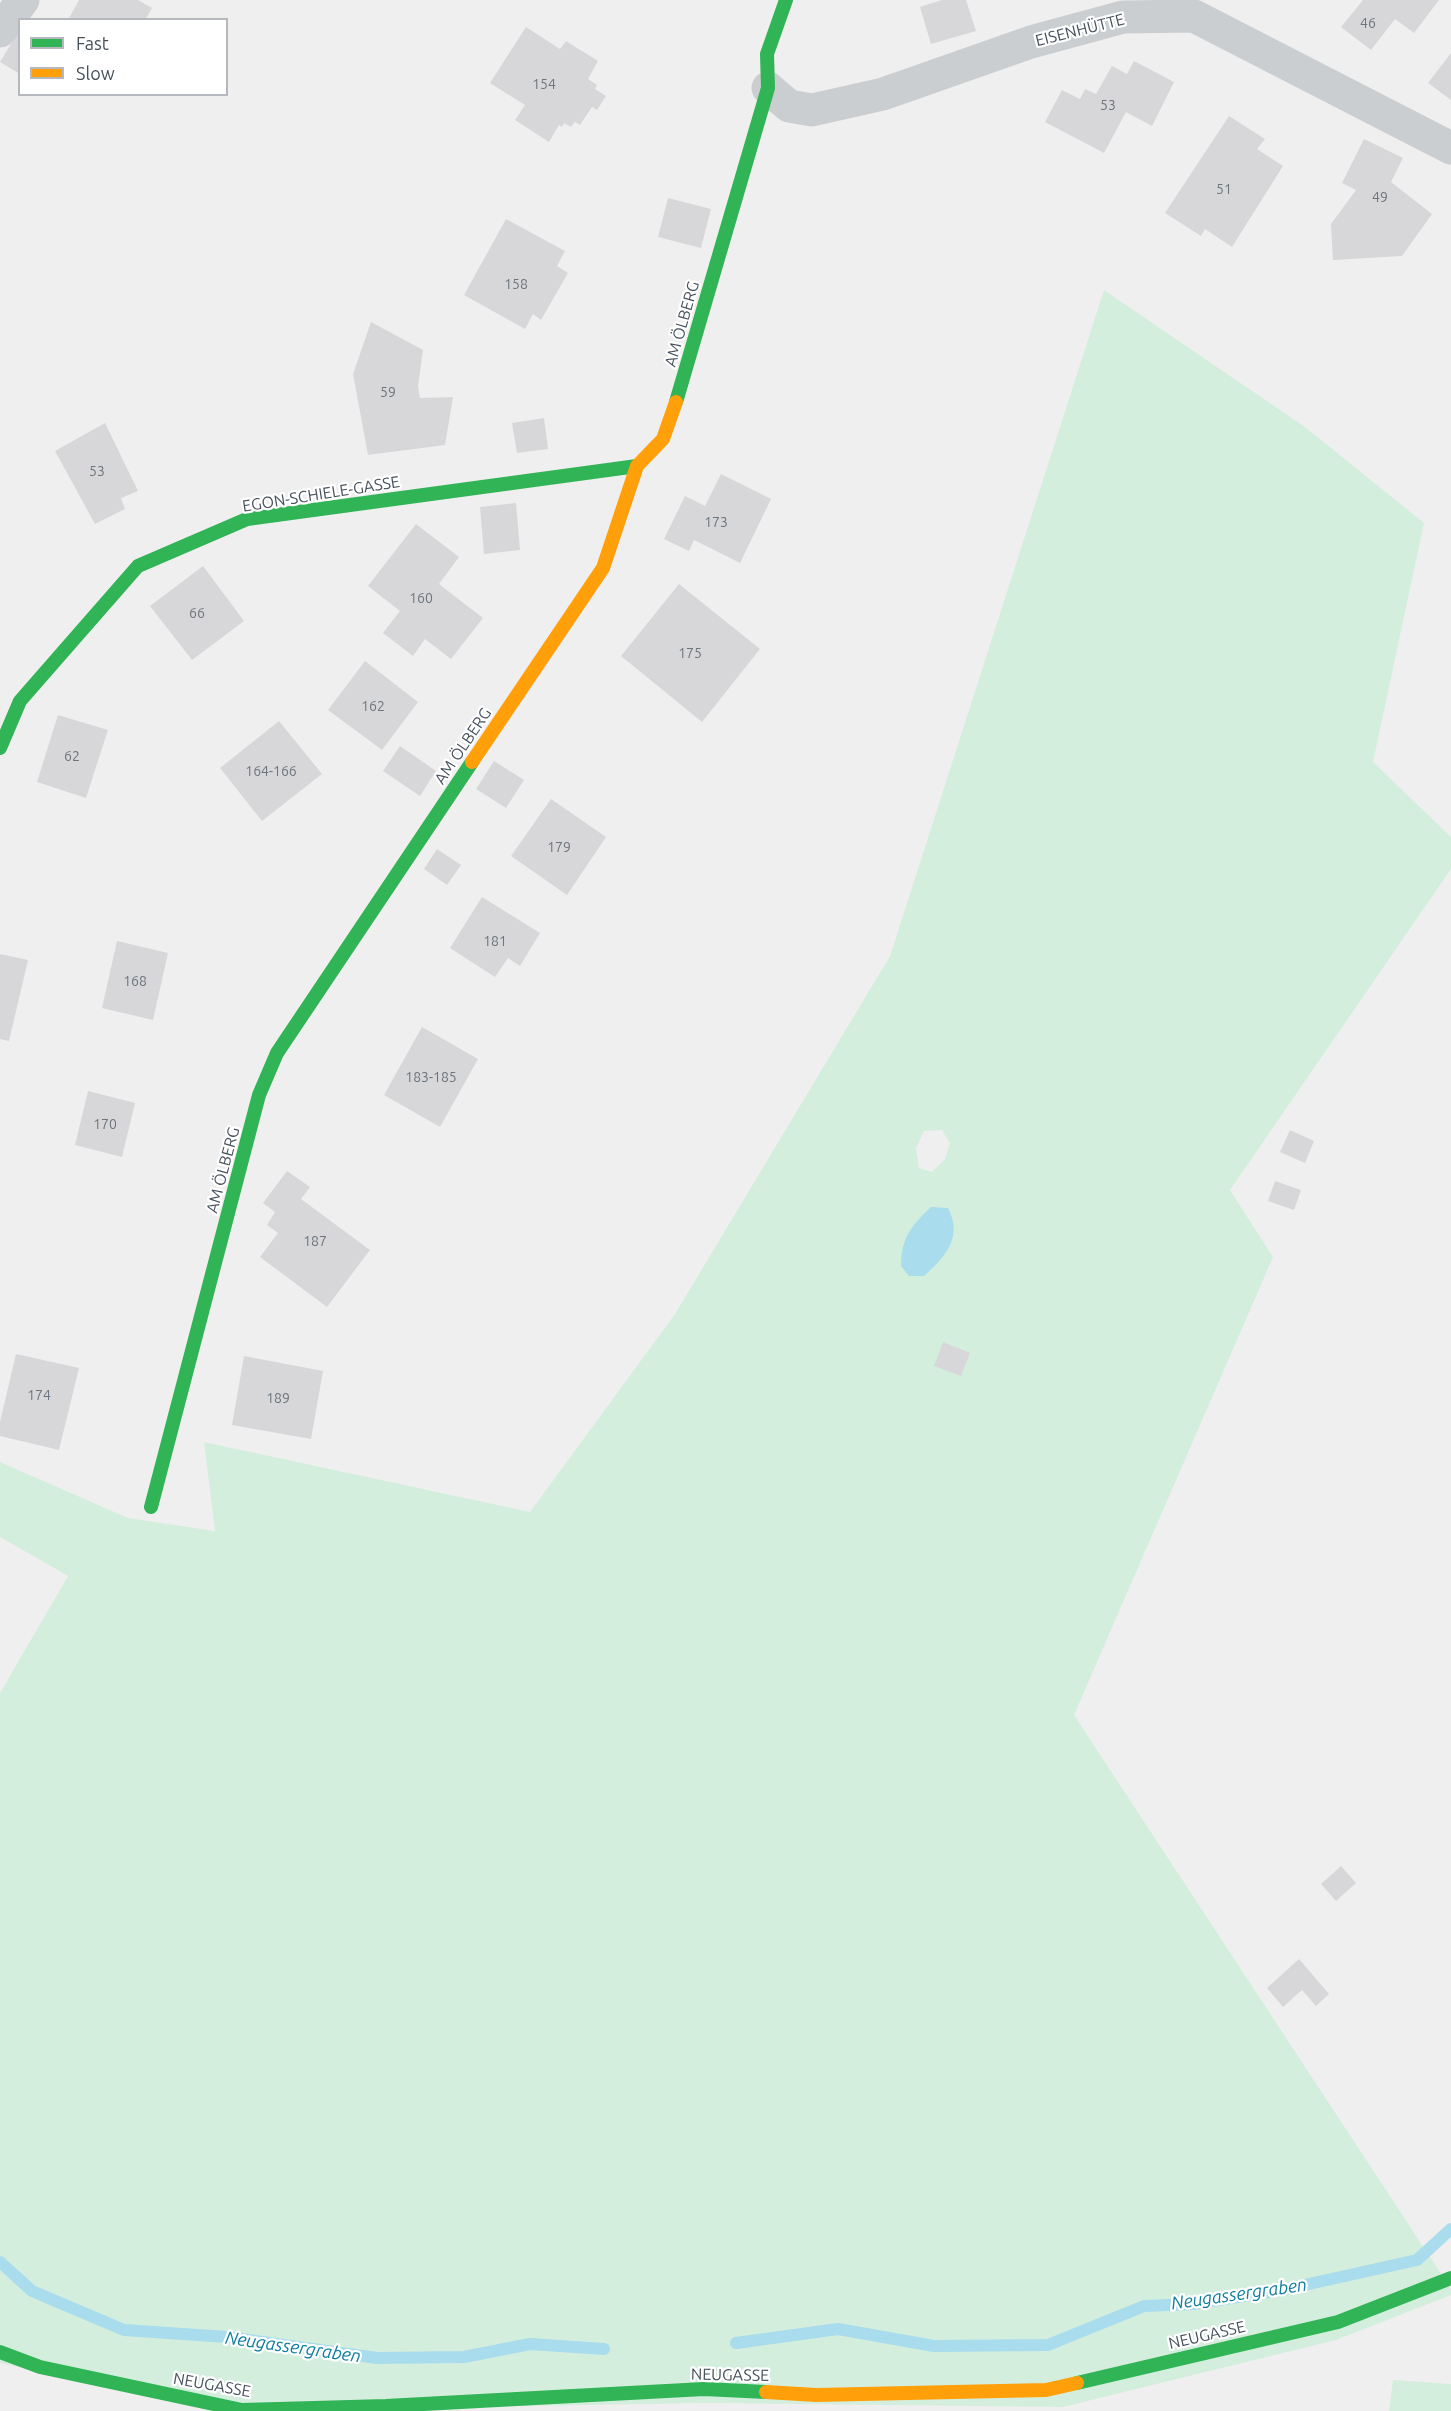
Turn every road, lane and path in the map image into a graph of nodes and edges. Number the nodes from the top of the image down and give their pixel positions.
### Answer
1 (23, 0) edge
2 (786, 0) edge
3 (0, 31) edge
4 (768, 88) junction
5 (1451, 148) edge
6 (638, 466) junction
7 (0, 748) edge
8 (151, 1507) dead end
9 (1451, 2278) edge
10 (0, 2352) edge

1 - 3 street
2 - 4 street, AM ÖLBERG
4 - 5 street, EISENHÜTTE
4 - 6 street, AM ÖLBERG
6 - 7 street, EGON-SCHIELE-GASSE
6 - 8 street, AM ÖLBERG
9 - 10 street, NEUGASSE

